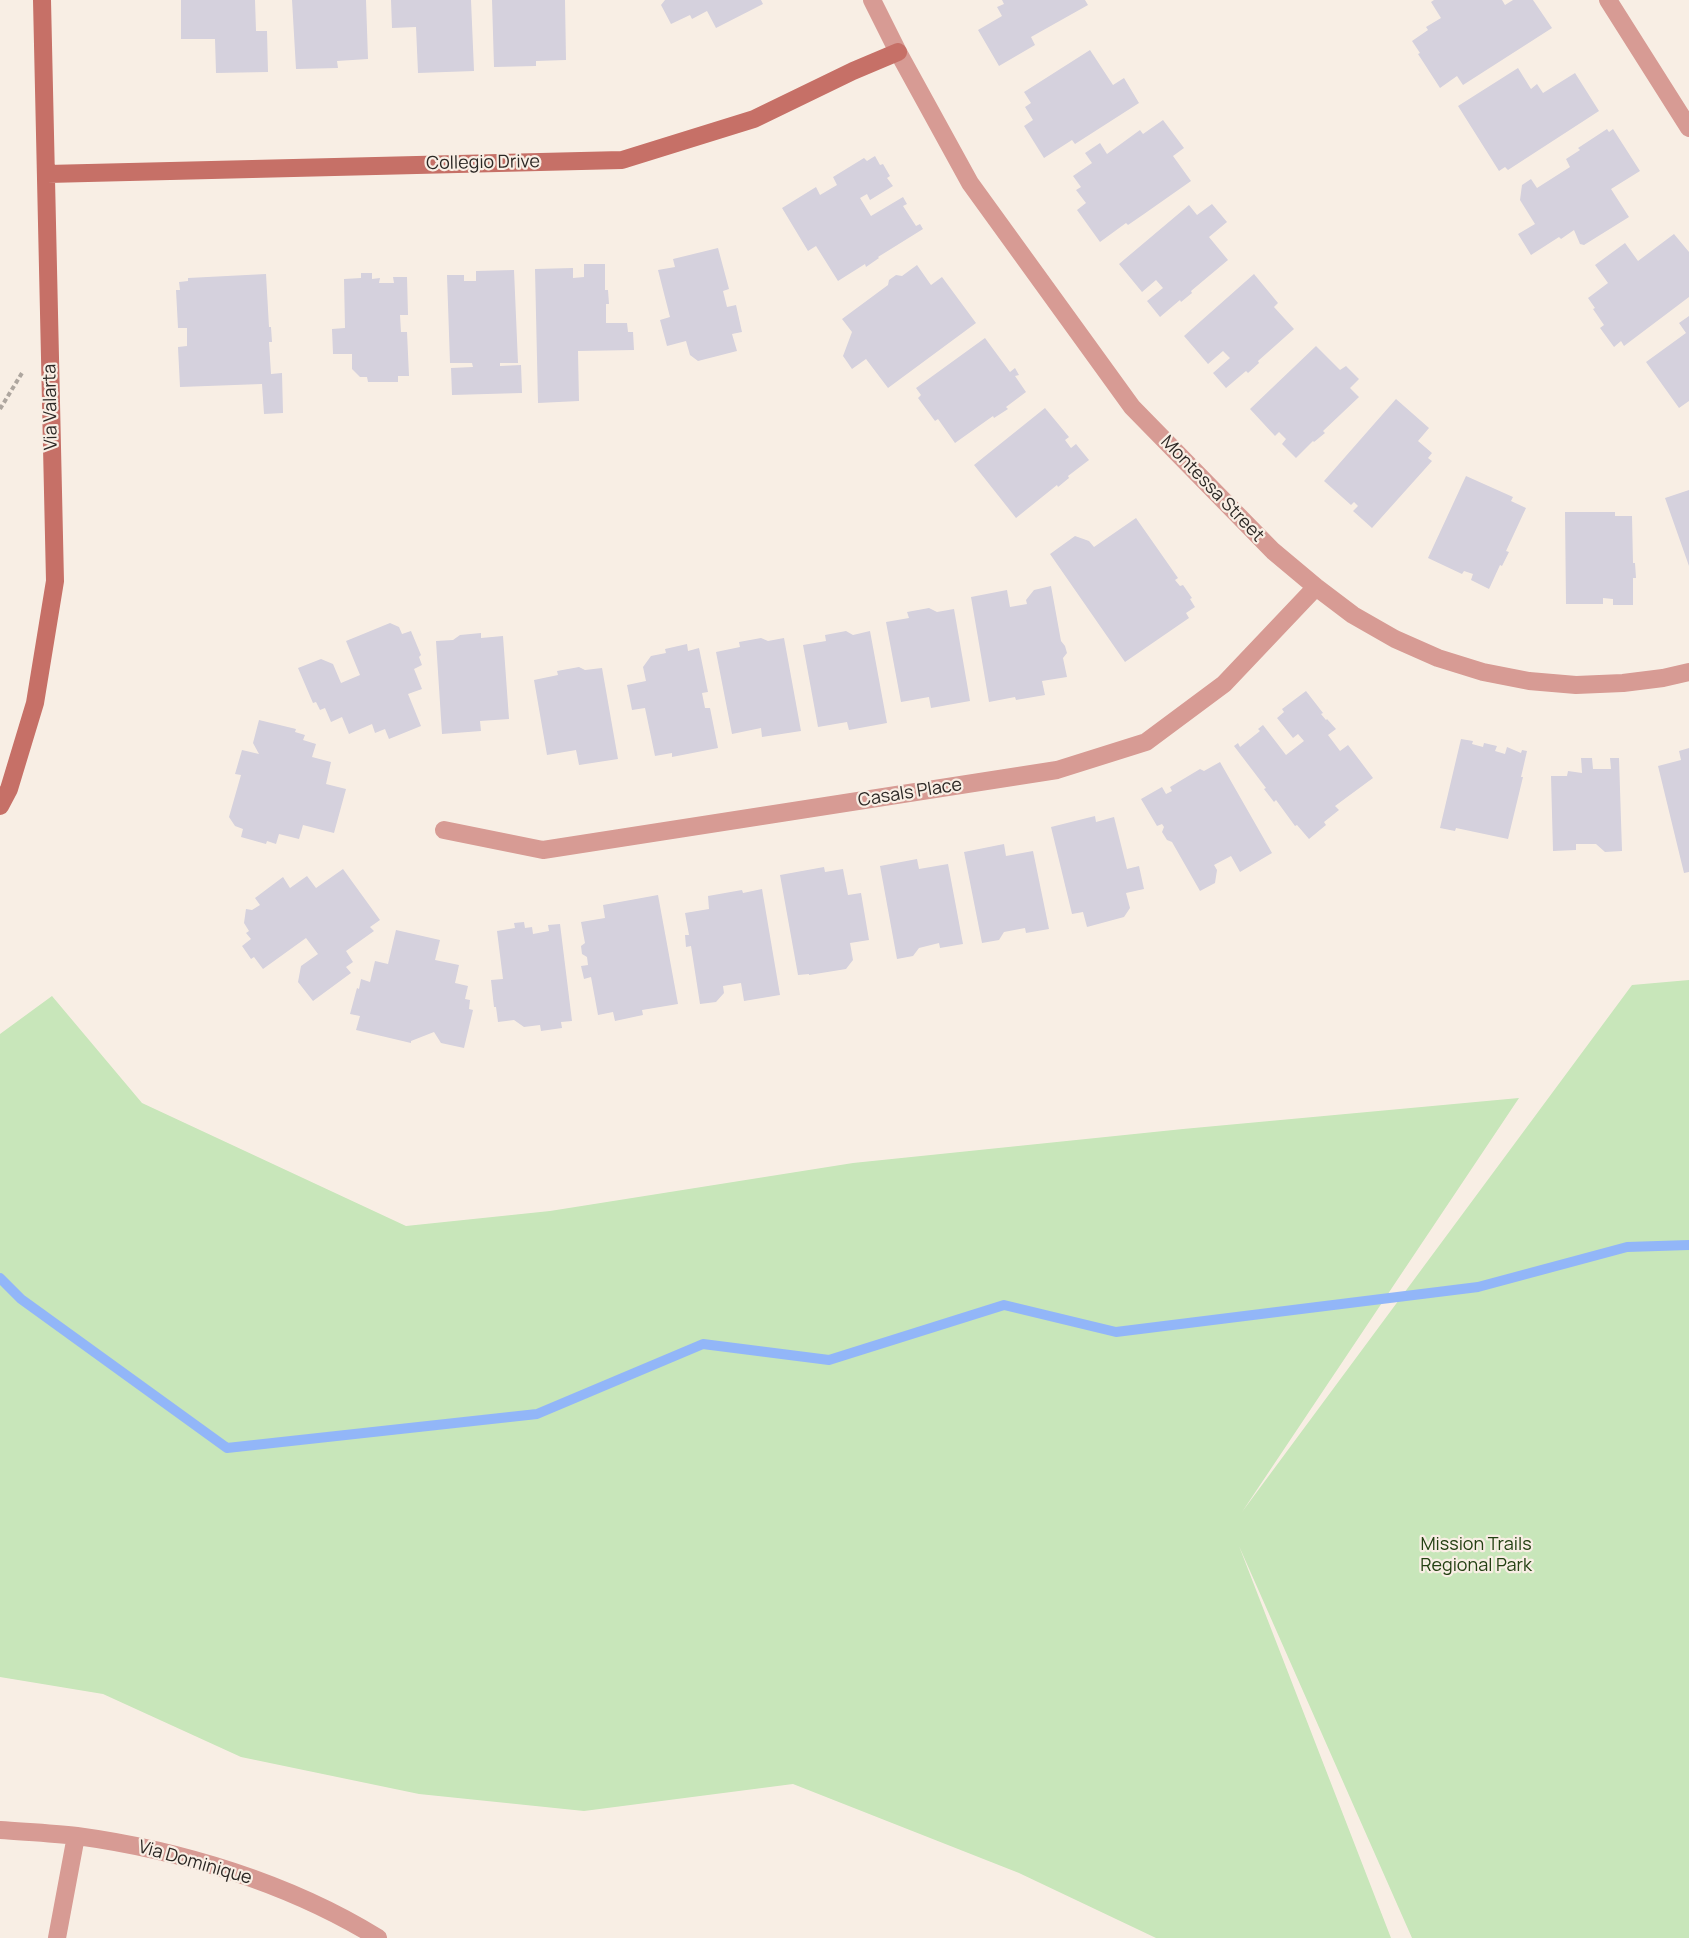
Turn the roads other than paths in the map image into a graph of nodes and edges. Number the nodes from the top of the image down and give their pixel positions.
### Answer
1 (42, 0) edge
2 (872, 0) edge
3 (1608, 0) edge
4 (898, 52) junction
5 (1689, 128) edge
6 (47, 174) junction
7 (1316, 587) junction
8 (1689, 672) edge
9 (0, 807) edge
10 (444, 830) dead end
11 (0, 1830) edge
12 (76, 1836) junction
13 (57, 1938) edge
14 (378, 1938) edge

1 - 6 street, Via Valarta
2 - 4 street, Montessa Street
3 - 5 street
4 - 6 street, Collegio Drive
4 - 7 street, Montessa Street
6 - 9 street, Via Valarta
7 - 8 street, Montessa Street
7 - 10 street, Casals Place
11 - 12 street, Via Dominique
12 - 13 street
12 - 14 street, Via Dominique

